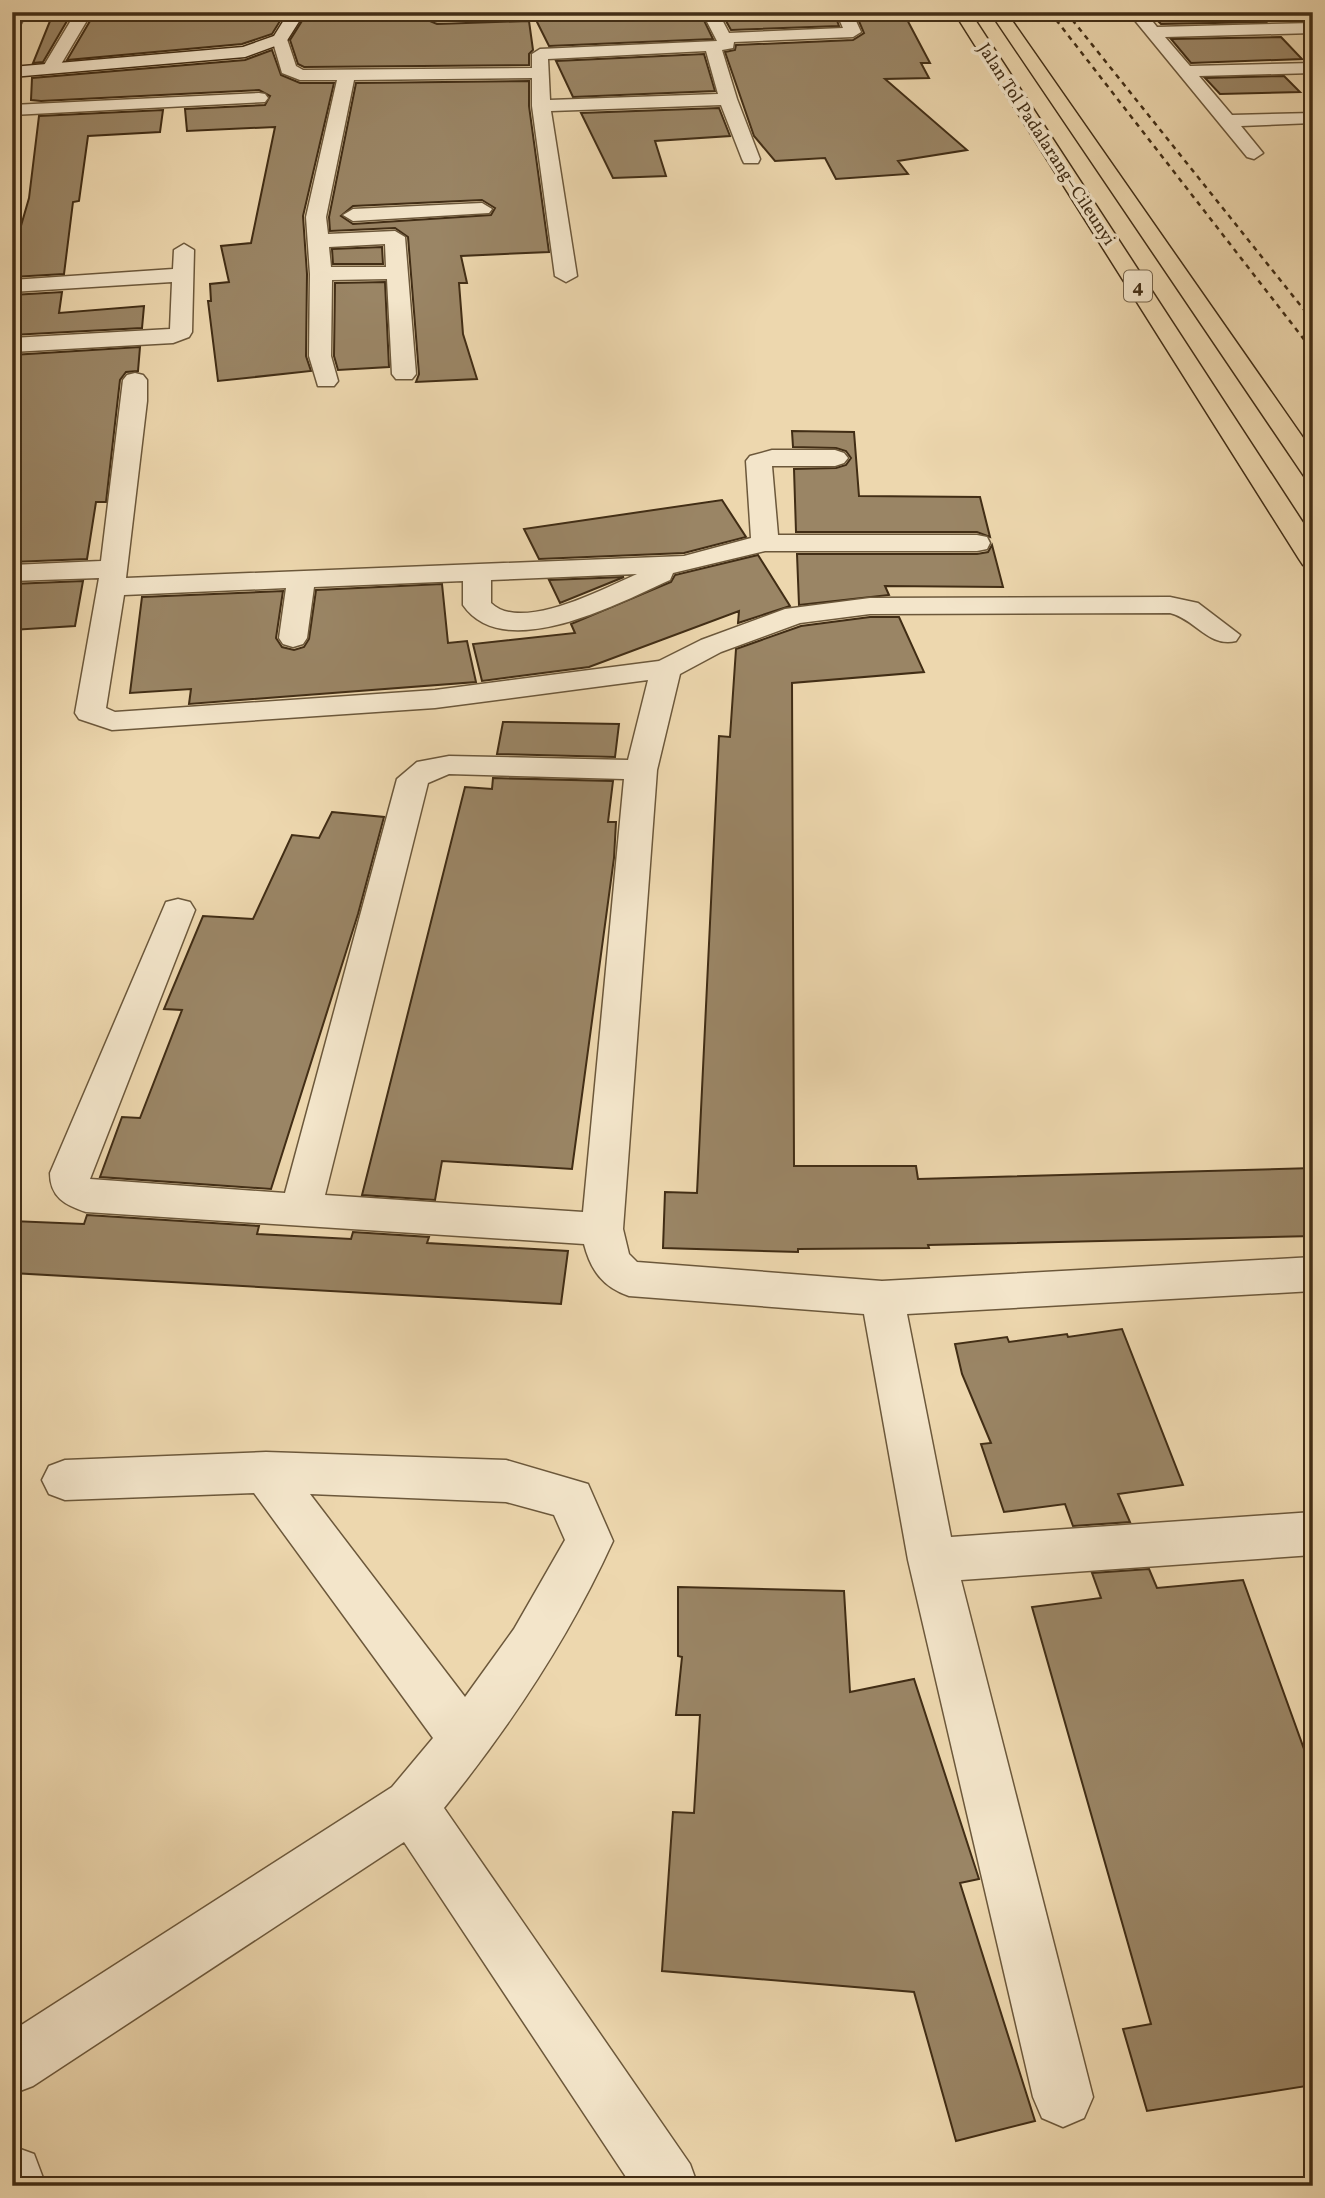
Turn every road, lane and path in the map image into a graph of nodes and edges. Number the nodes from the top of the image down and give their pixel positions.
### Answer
1 (19, 12) edge
2 (84, 12) edge
3 (297, 12) edge
4 (710, 12) edge
5 (844, 12) edge
6 (962, 12) edge
7 (998, 12) edge
8 (1136, 12) edge
9 (430, 19) edge
10 (12, 26) edge
11 (1313, 28) edge
12 (547, 29) edge
13 (1152, 32) junction
14 (280, 39) junction
15 (718, 42) junction
16 (422, 51) dead end
17 (51, 67) junction
18 (1313, 68) edge
19 (16, 70) edge
20 (1184, 71) junction
21 (538, 73) junction
22 (412, 74) junction
23 (346, 76) junction
24 (259, 98) dead end
25 (728, 99) junction
26 (541, 106) junction
27 (12, 110) edge
28 (1313, 118) edge
29 (1225, 121) junction
30 (1254, 153) dead end
31 (751, 159) dead end
32 (482, 209) dead end
33 (316, 217) junction
34 (318, 241) junction
35 (184, 250) dead end
36 (396, 273) junction
37 (321, 274) junction
38 (183, 275) junction
39 (566, 276) dead end
40 (12, 286) edge
41 (12, 345) edge
42 (404, 374) dead end
43 (135, 380) dead end
44 (326, 381) dead end
45 (835, 458) dead end
46 (1313, 471) edge
47 (765, 543) junction
48 (977, 543) dead end
49 (1313, 559) edge
50 (684, 564) junction
51 (12, 573) edge
52 (477, 574) junction
53 (301, 577) junction
54 (113, 578) junction
55 (1226, 635) dead end
56 (293, 638) dead end
57 (666, 669) junction
58 (641, 769) junction
59 (178, 911) dead end
60 (301, 1211) junction
61 (602, 1229) junction
62 (1313, 1274) edge
63 (882, 1298) junction
64 (265, 1472) junction
65 (65, 1480) dead end
66 (1310, 1540) edge
67 (932, 1560) junction
68 (466, 1740) junction
69 (411, 1806) junction
70 (12, 2065) edge
71 (1063, 2097) dead end
72 (12, 2176) edge
73 (16, 2186) edge
74 (667, 2186) edge

1 - 10 street
2 - 17 street
3 - 14 street
4 - 15 street
5 - 15 street
6 - 49 highway, Jalan Tol Padalarang–Cileunyi / 4
7 - 46 highway, Jalan Tol Padalarang–Cileunyi / 4
8 - 13 street
9 - 12 street
11 - 13 street
12 - 15 street
12 - 21 street
13 - 20 street
14 - 17 street
14 - 23 street
15 - 25 street
16 - 22 street
17 - 19 street
18 - 20 street
20 - 29 street
21 - 22 street
21 - 26 street
22 - 23 street
23 - 33 street
24 - 27 street
25 - 26 street
25 - 31 street
26 - 39 street
28 - 29 street
29 - 30 street
32 - 33 street
33 - 34 street
34 - 36 street
34 - 37 street
35 - 38 street
36 - 37 street
36 - 42 street
37 - 44 street
38 - 40 street
38 - 41 street
43 - 54 street
45 - 47 street
47 - 48 street
47 - 50 street
50 - 52 street
50 - 52 street
51 - 54 street
52 - 53 street
53 - 54 street
53 - 56 street
54 - 57 street
55 - 57 street
57 - 58 street
58 - 60 street
58 - 61 street
59 - 60 street
60 - 61 street
61 - 63 street
62 - 63 street
63 - 67 street
64 - 65 street
64 - 68 street
64 - 68 street
66 - 67 street
67 - 71 street
68 - 69 street
69 - 70 street
69 - 74 street
72 - 73 street

